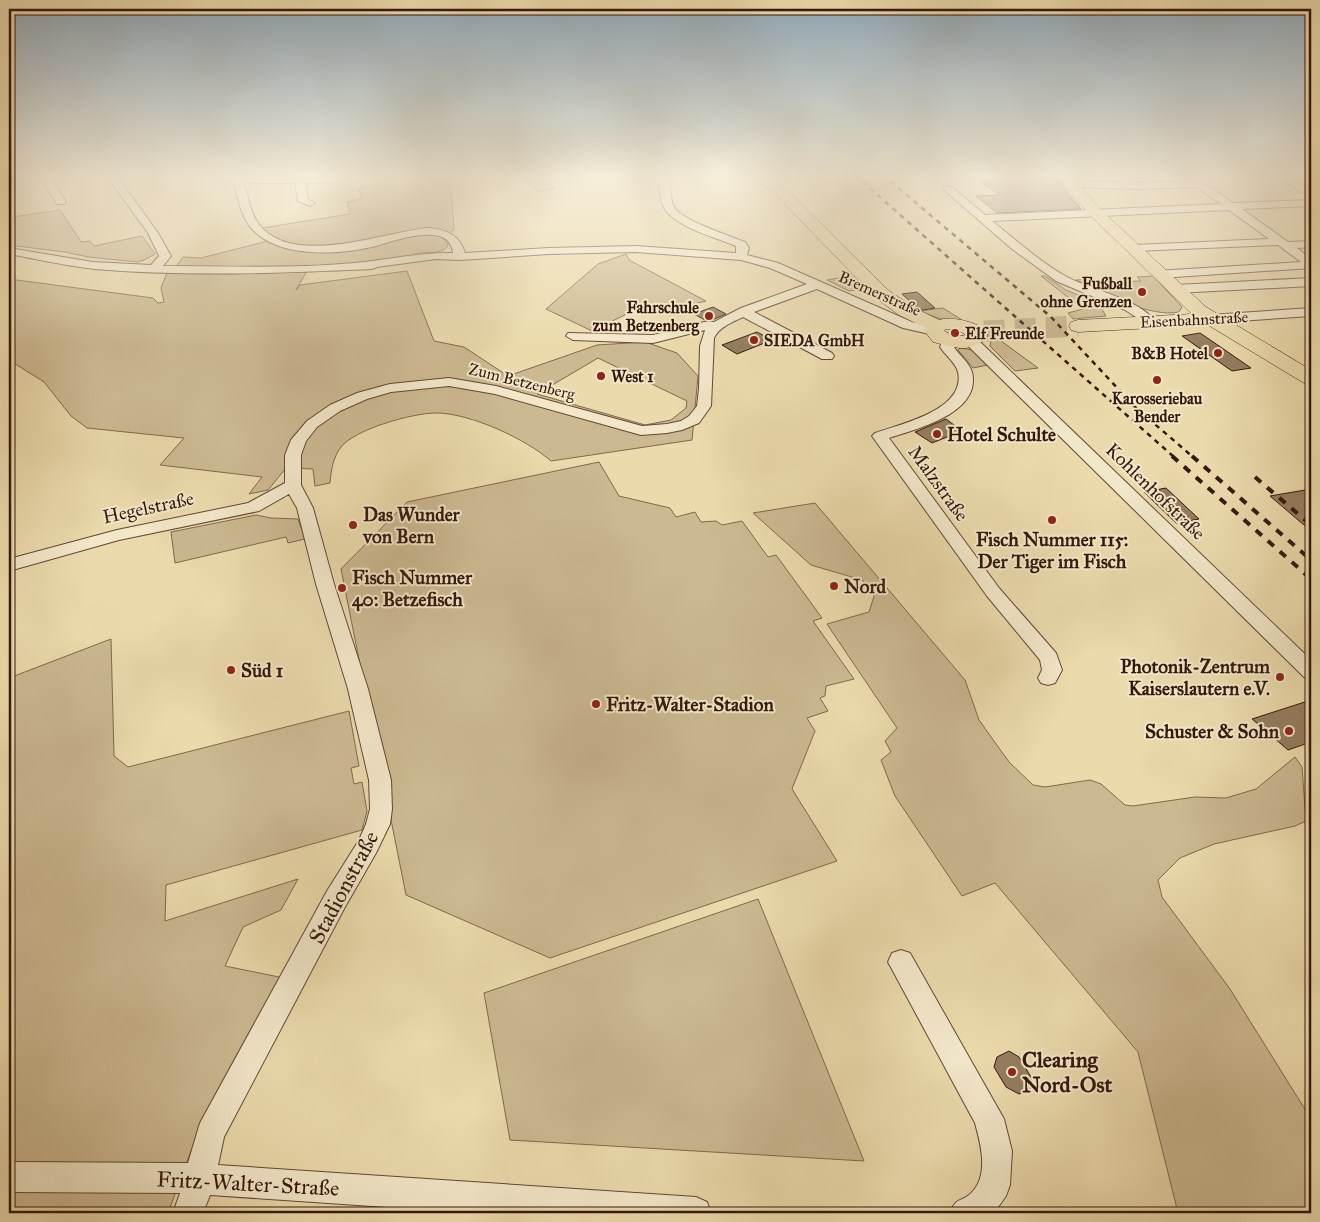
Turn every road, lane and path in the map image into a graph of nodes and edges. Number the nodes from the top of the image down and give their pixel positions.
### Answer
1 (152, 232) edge
2 (263, 232) edge
3 (713, 232) edge
4 (821, 232) edge
5 (1002, 232) edge
6 (1117, 232) edge
7 (1266, 232) edge
8 (1282, 244) junction
9 (1311, 244) edge
10 (1134, 248) junction
11 (9, 251) edge
12 (460, 257) junction
13 (741, 257) junction
14 (1311, 265) edge
15 (154, 269) junction
16 (1160, 274) junction
17 (1311, 282) edge
18 (818, 284) junction
19 (1176, 289) junction
20 (744, 312) junction
21 (1311, 312) edge
22 (1209, 319) junction
23 (1150, 322) junction
24 (717, 326) junction
25 (1078, 326) tunnel mouth
26 (940, 333) junction
27 (977, 335) joint
28 (572, 336) dead end
29 (1229, 340) junction
30 (827, 356) dead end
31 (1311, 379) edge
32 (1311, 389) edge
33 (293, 485) junction
34 (9, 565) edge
35 (1311, 672) edge
36 (1048, 678) dead end
37 (902, 962) dead end
38 (9, 1177) edge
39 (200, 1178) junction
40 (188, 1213) edge
41 (696, 1213) edge
42 (966, 1213) edge

1 - 15 street
2 - 12 street
3 - 13 street
4 - 26 main road
5 - 23 street
6 - 10 main road
7 - 8 street
8 - 9 street
8 - 10 street
8 - 14 street
10 - 16 main road
11 - 15 street, Bremerstraße
12 - 13 street, Bremerstraße
12 - 15 street, Bremerstraße
13 - 18 street, Bremerstraße
14 - 16 street
16 - 19 main road
17 - 19 street
18 - 20 street
18 - 26 street, Bremerstraße
19 - 22 main road
20 - 24 street
20 - 30 street
21 - 22 street, Eisenbahnstraße
22 - 23 main road, Eisenbahnstraße
22 - 29 main road
22 - 31 main road
23 - 25 main road, Eisenbahnstraße
23 - 29 main road
24 - 28 street
24 - 33 street, Zum Betzenberg
26 - 27 main road
26 - 36 street, Malzstraße
27 - 35 street, Kohlenhofstraße
29 - 32 main road
33 - 34 street, Hegelstraße
33 - 39 street, Stadionstraße
37 - 42 street
38 - 39 street, Fritz-Walter-Straße
39 - 40 street, Stadionstraße
39 - 41 street, Fritz-Walter-Straße

